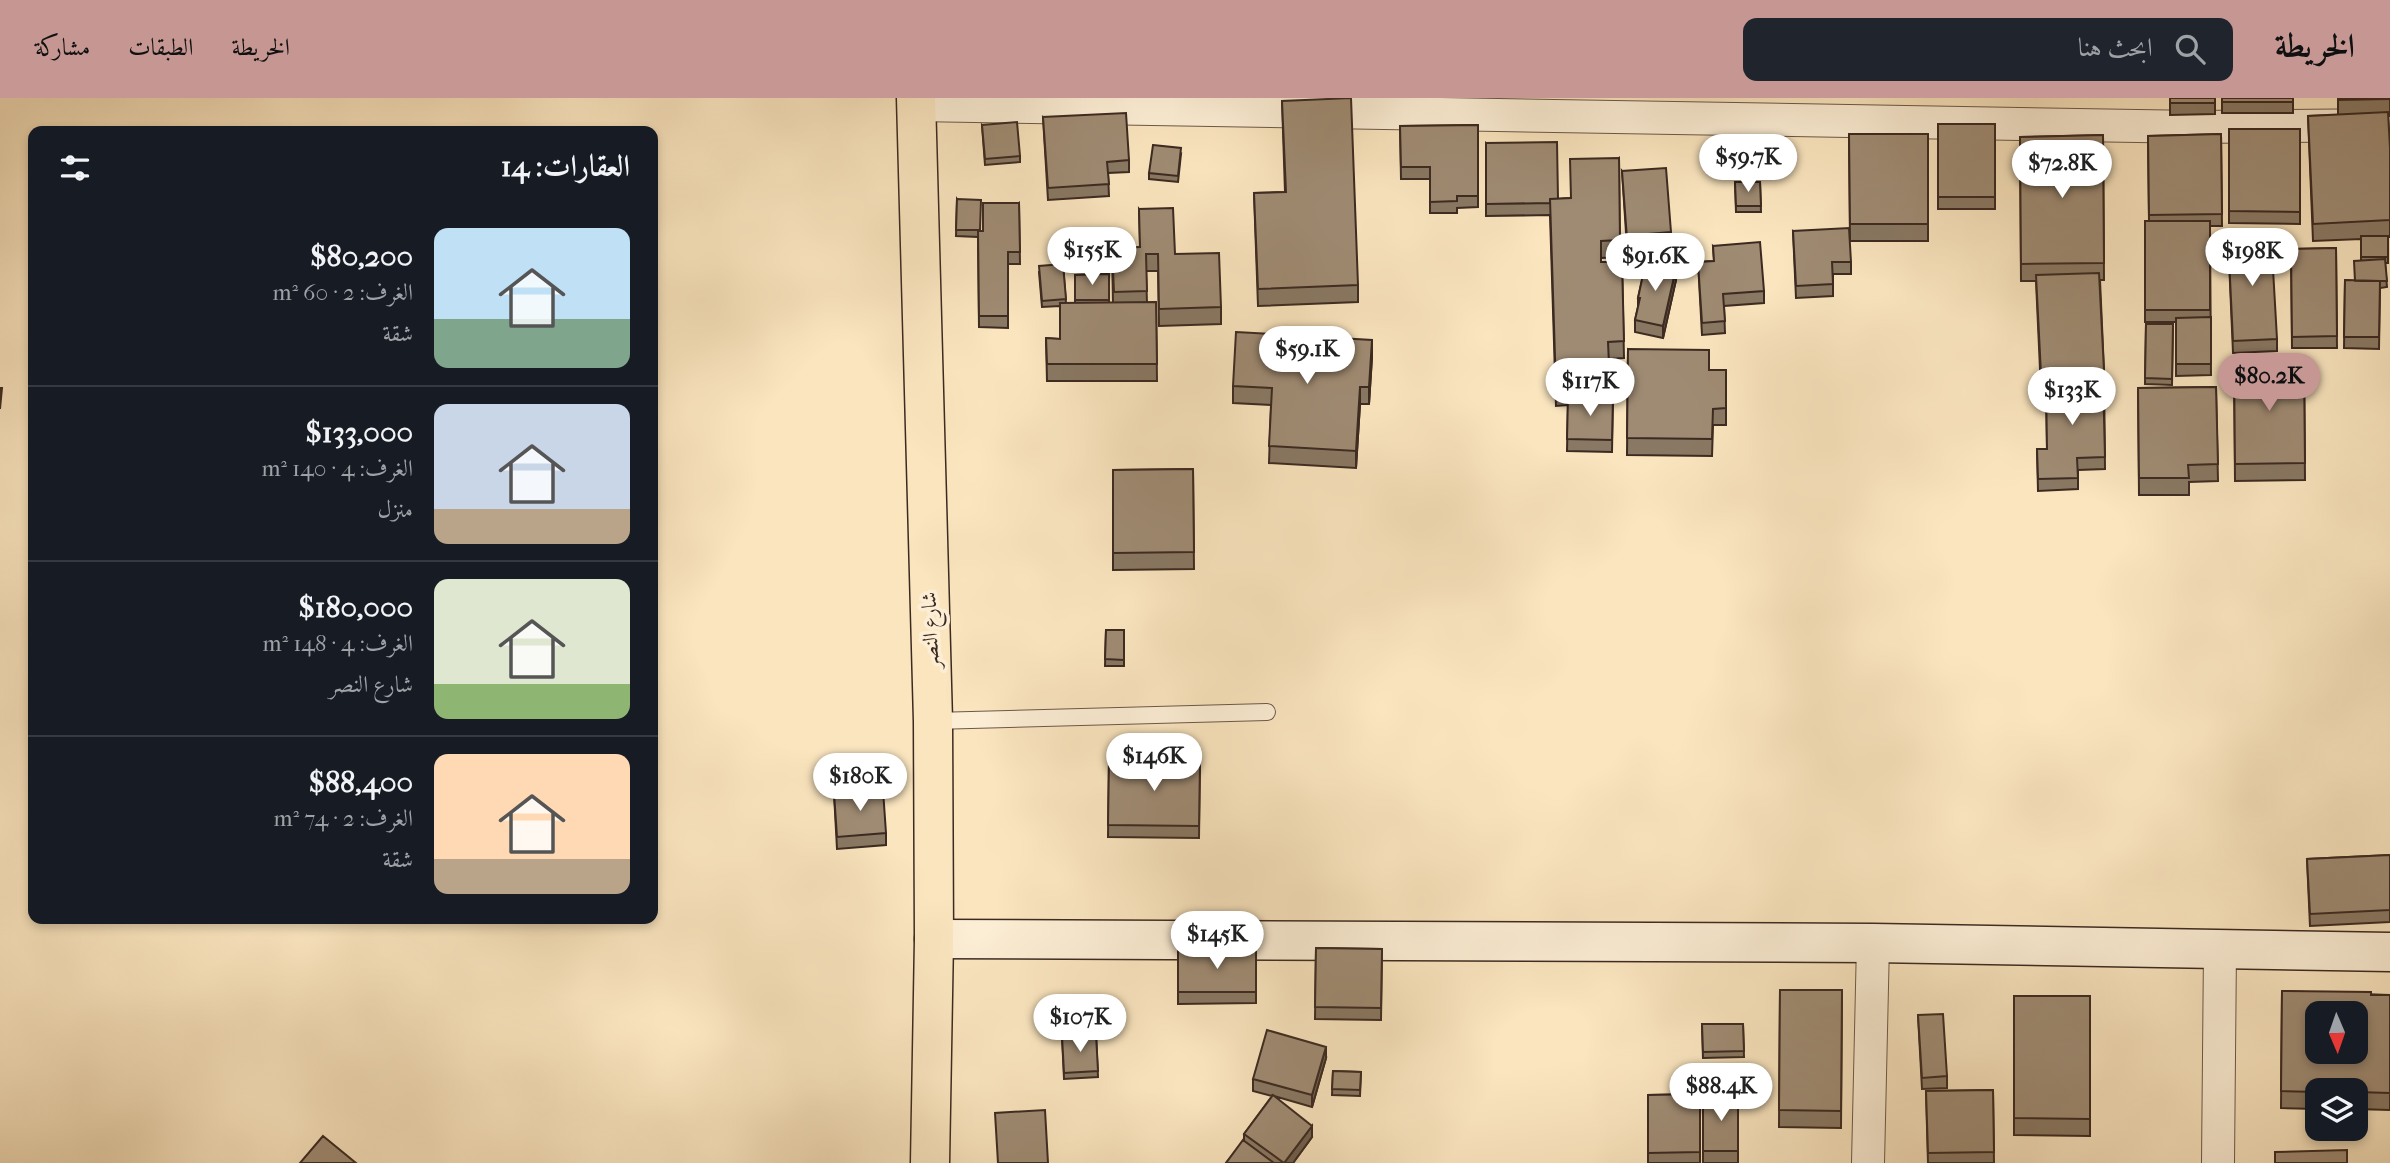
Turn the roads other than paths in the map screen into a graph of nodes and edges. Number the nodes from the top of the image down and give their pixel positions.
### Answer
1 (916, 101) edge
2 (2390, 125) edge
3 (1267, 712) dead end
4 (933, 721) junction
5 (934, 939) junction
6 (1873, 943) junction
7 (2220, 949) junction
8 (2390, 952) edge
9 (930, 1163) edge
10 (1868, 1163) edge
11 (2218, 1163) edge

1 - 2 street
1 - 4 main road, شارع النصر
3 - 4 lane
4 - 5 main road, شارع النصر
5 - 6 main road
5 - 9 main road, شارع النصر
6 - 7 main road
6 - 10 street
7 - 8 main road
7 - 11 street

